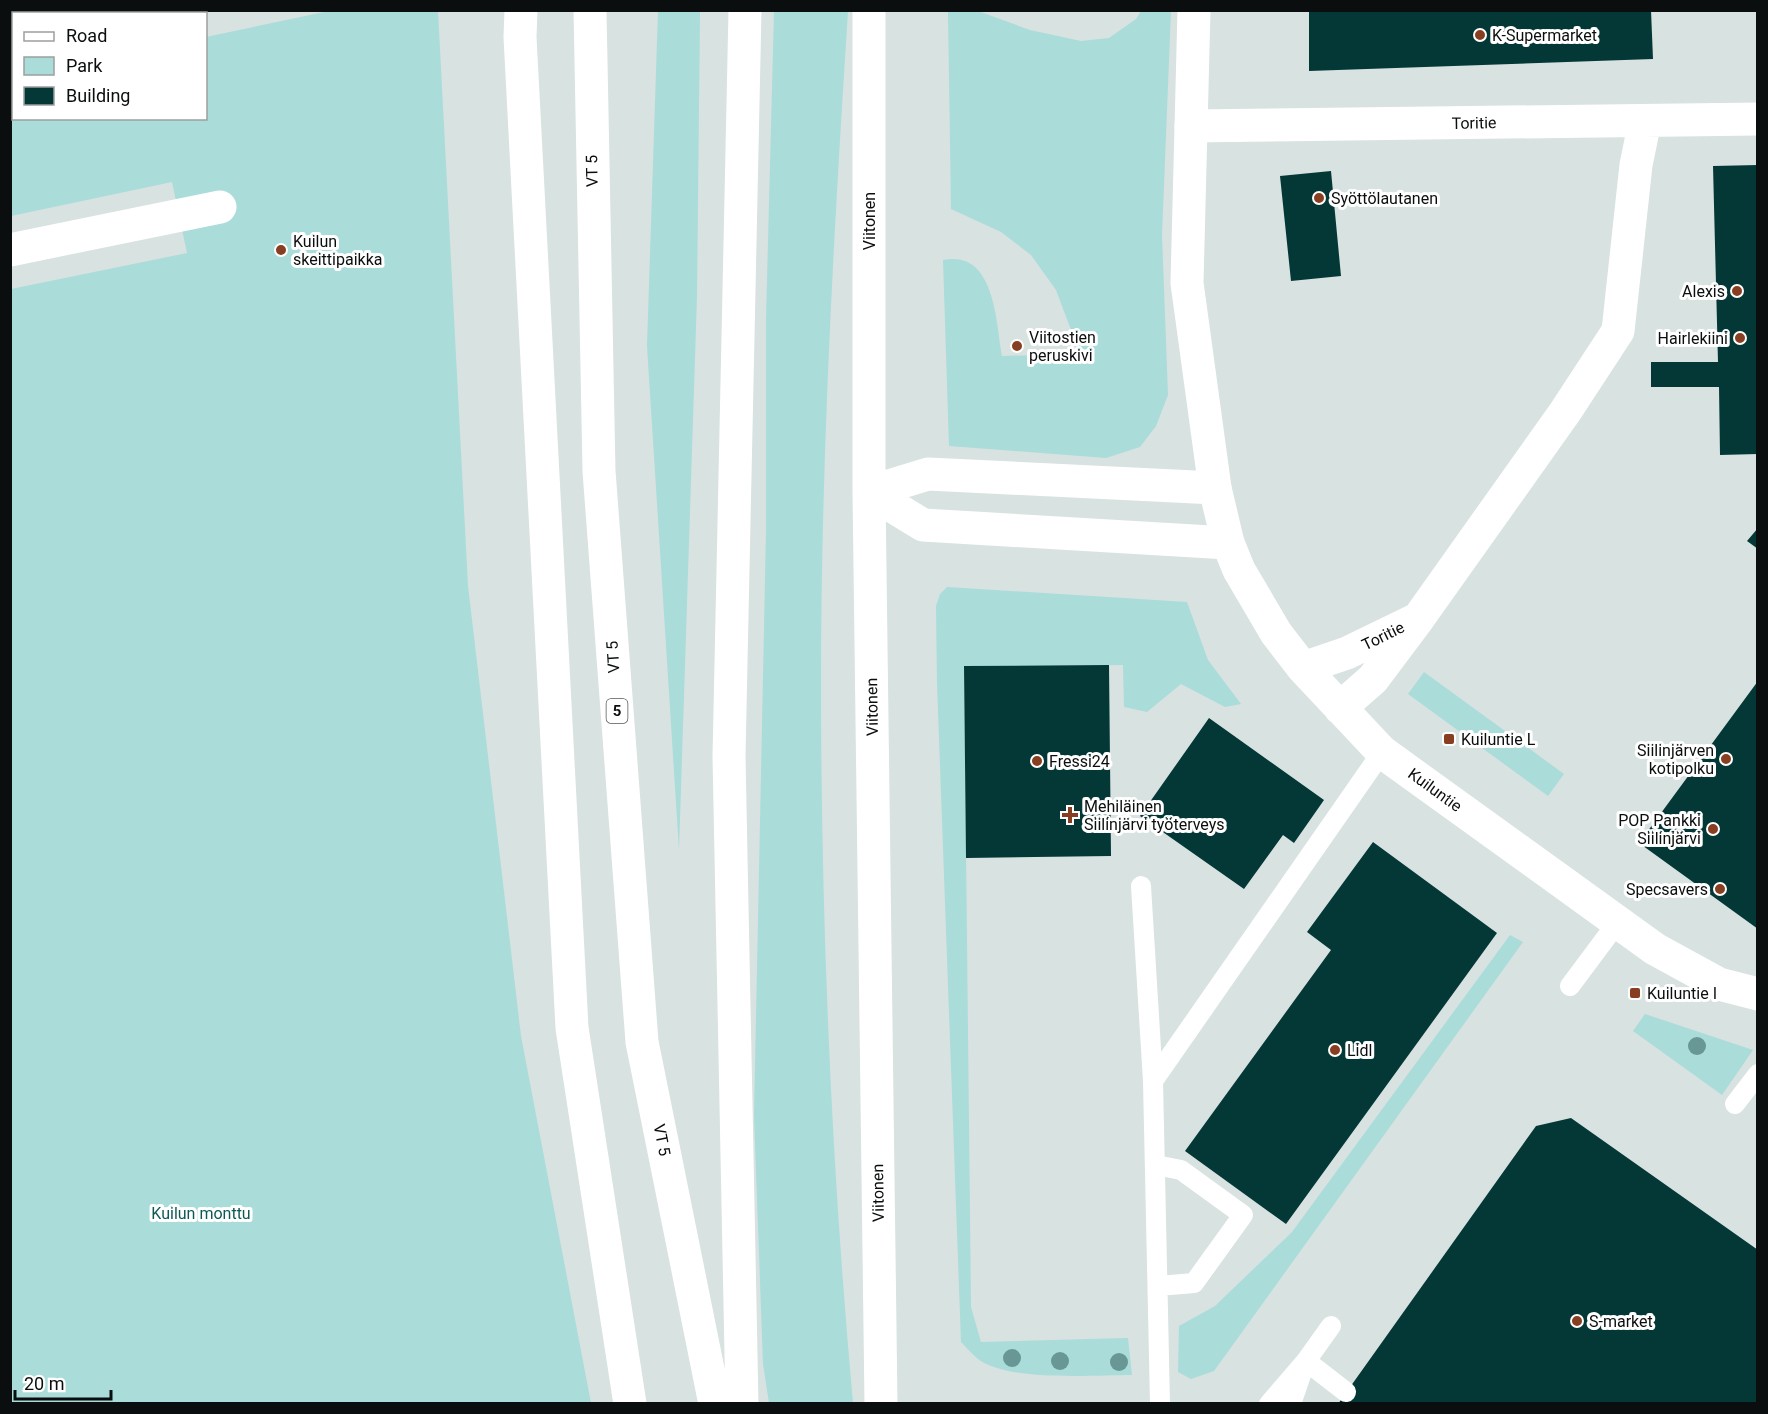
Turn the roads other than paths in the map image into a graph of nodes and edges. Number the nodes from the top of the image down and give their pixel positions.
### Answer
1 (590, 10) edge
2 (745, 10) edge
3 (869, 10) edge
4 (1194, 10) edge
5 (519, 19) edge
6 (1758, 119) edge
7 (1645, 120) junction
8 (1191, 126) junction
9 (220, 207) dead end
10 (10, 250) edge
11 (1215, 488) junction
12 (869, 492) junction
13 (1228, 543) junction
14 (1418, 619) junction
15 (1304, 668) junction
16 (1340, 708) junction
17 (1382, 752) junction
18 (1141, 886) dead end
19 (1617, 923) junction
20 (1570, 986) dead end
21 (1758, 994) edge
22 (1758, 1074) edge
23 (1153, 1081) junction
24 (1735, 1104) dead end
25 (1155, 1165) junction
26 (1158, 1287) junction
27 (1331, 1326) dead end
28 (1306, 1361) junction
29 (1347, 1392) dead end
30 (630, 1404) edge
31 (715, 1404) edge
32 (742, 1404) edge
33 (881, 1404) edge
34 (1160, 1404) edge
35 (1269, 1404) edge
36 (1291, 1404) edge

1 - 31 main road, VT 5 / 5
2 - 32 main road
3 - 12 main road, Viitonen
4 - 8 main road, Kuiluntie
5 - 30 main road
6 - 7 main road, Toritie
7 - 8 main road, Toritie
7 - 14 main road
8 - 11 main road, Kuiluntie
9 - 10 main road
11 - 12 main road
11 - 13 main road, Kuiluntie
12 - 13 main road
12 - 33 main road, Viitonen
13 - 15 main road, Kuiluntie
14 - 15 main road, Toritie
14 - 16 main road, Toritie
15 - 16 main road, Kuiluntie
16 - 17 main road, Kuiluntie
17 - 19 main road, Kuiluntie
17 - 23 lane
18 - 23 lane
19 - 20 lane
19 - 21 main road, Kuiluntie
22 - 24 lane
23 - 25 lane
25 - 26 lane
25 - 26 lane
26 - 34 lane
27 - 28 lane
28 - 29 lane
28 - 35 lane
28 - 36 lane

